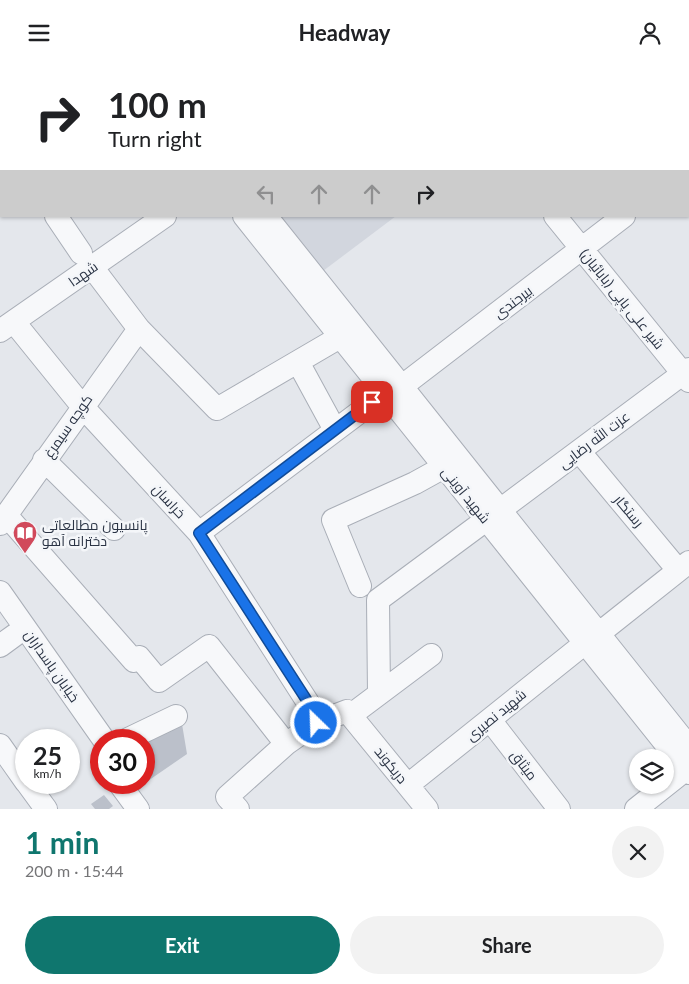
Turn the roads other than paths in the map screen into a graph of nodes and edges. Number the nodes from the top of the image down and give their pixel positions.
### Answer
1 (57, 217) edge
2 (163, 217) edge
3 (245, 217) edge
4 (267, 217) edge
5 (556, 217) edge
6 (623, 217) edge
7 (582, 249) junction
8 (87, 260) junction
9 (7, 326) edge
10 (138, 329) junction
11 (340, 337) junction
12 (298, 361) junction
13 (687, 375) edge
14 (393, 390) junction
15 (82, 406) junction
16 (335, 430) junction
17 (579, 451) junction
18 (44, 460) junction
19 (444, 467) junction
20 (493, 515) junction
21 (3, 519) edge
22 (114, 529) dead end
23 (199, 533) junction
24 (684, 566) edge
25 (360, 586) dead end
26 (0, 592) edge
27 (0, 613) edge
28 (591, 639) junction
29 (7, 640) edge
30 (431, 655) dead end
31 (378, 694) junction
32 (176, 716) dead end
33 (353, 718) junction
34 (490, 720) junction
35 (316, 723) junction
36 (96, 729) edge
37 (149, 729) edge
38 (90, 743) edge
39 (286, 744) junction
40 (0, 745) edge
41 (689, 747) edge
42 (15, 766) edge
43 (688, 770) edge
44 (408, 785) junction
45 (35, 794) edge
46 (127, 794) edge
47 (142, 794) edge
48 (233, 803) edge
49 (46, 809) edge
50 (138, 809) edge
51 (153, 809) edge
52 (427, 809) edge
53 (559, 809) edge
54 (636, 809) edge

1 - 8 street
2 - 8 street, شهدا
3 - 11 street, شهید آوینی
4 - 14 street, شهید آوینی
5 - 7 street, شیر علی پاپی (بابائیان)
6 - 7 street, بیرجندی
7 - 13 street, شیر علی پاپی (بابائیان)
7 - 14 street, بیرجندی
8 - 9 street, شهدا
8 - 10 street
9 - 15 street, خراسان
10 - 12 street
10 - 15 street, کوچه سیمرغ
11 - 12 street
11 - 14 street, شهید آوینی
12 - 16 street
13 - 17 street, عزت الله رضایی
14 - 16 street, بیرجندی
14 - 19 street, شهید آوینی
14 - 20 street, شهید آوینی
15 - 18 street, کوچه سیمرغ
15 - 23 street, خراسان
16 - 23 street, بیرجندی
17 - 20 street, عزت الله رضایی
17 - 24 street, رستگار
18 - 21 street, کوچه سیمرغ
18 - 22 street
19 - 20 street, شهید آوینی
19 - 25 street
20 - 28 street, شهید آوینی
20 - 31 street, عزت الله رضایی
21 - 39 street
23 - 35 street, خراسان
24 - 28 street, شهید نصیری
26 - 36 street, خیابان پاسداران
27 - 29 street, خیابان پاسداران
28 - 34 street, شهید نصیری
28 - 41 street, شهید آوینی
28 - 43 street, شهید آوینی
29 - 38 street, خیابان پاسداران
30 - 31 street
31 - 33 street
32 - 37 street
33 - 35 street
33 - 44 street, دریکوند
34 - 44 street, شهید نصیری
34 - 53 street, میثاق
35 - 39 street
39 - 48 street
40 - 42 street
43 - 54 street
44 - 52 street, دریکوند
45 - 49 street
46 - 50 street
47 - 51 street

